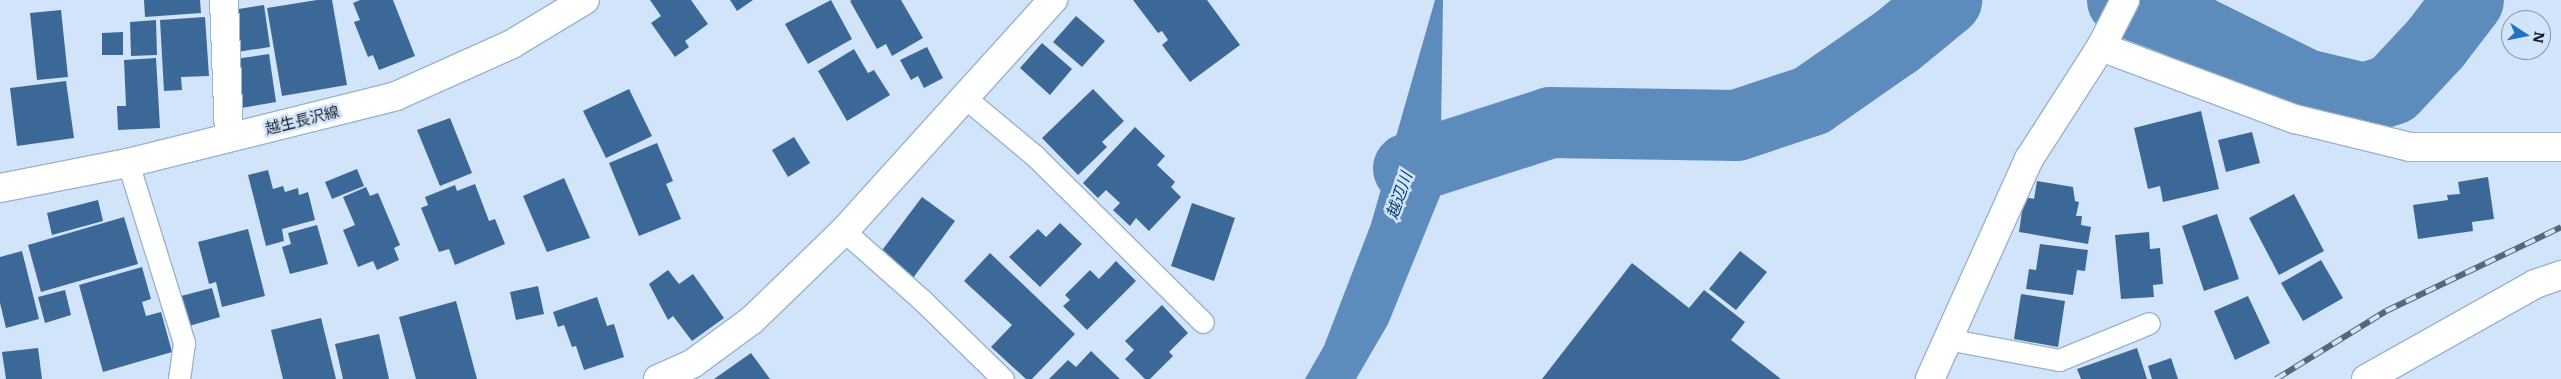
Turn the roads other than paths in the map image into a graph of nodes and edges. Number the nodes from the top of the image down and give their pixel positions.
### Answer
1 (224, 0) edge
2 (585, 0) edge
3 (1053, 0) edge
4 (2125, 0) edge
5 (2107, 36) junction
6 (963, 96) junction
7 (229, 137) junction
8 (2561, 147) edge
9 (128, 163) junction
10 (0, 188) edge
11 (844, 231) junction
12 (2561, 275) edge
13 (1203, 322) dead end
14 (2149, 323) dead end
15 (1947, 339) junction
16 (179, 379) edge
17 (658, 379) edge
18 (1003, 379) edge
19 (1930, 379) edge
20 (2366, 379) edge

1 - 7 street
2 - 7 street, 越生長沢線
3 - 6 street
4 - 5 street
5 - 8 street
5 - 15 street
6 - 11 street
6 - 13 lane
7 - 9 street, 越生長沢線
9 - 10 street, 越生長沢線
9 - 16 lane
11 - 17 street
11 - 18 lane
12 - 20 street
14 - 15 lane
15 - 19 street

